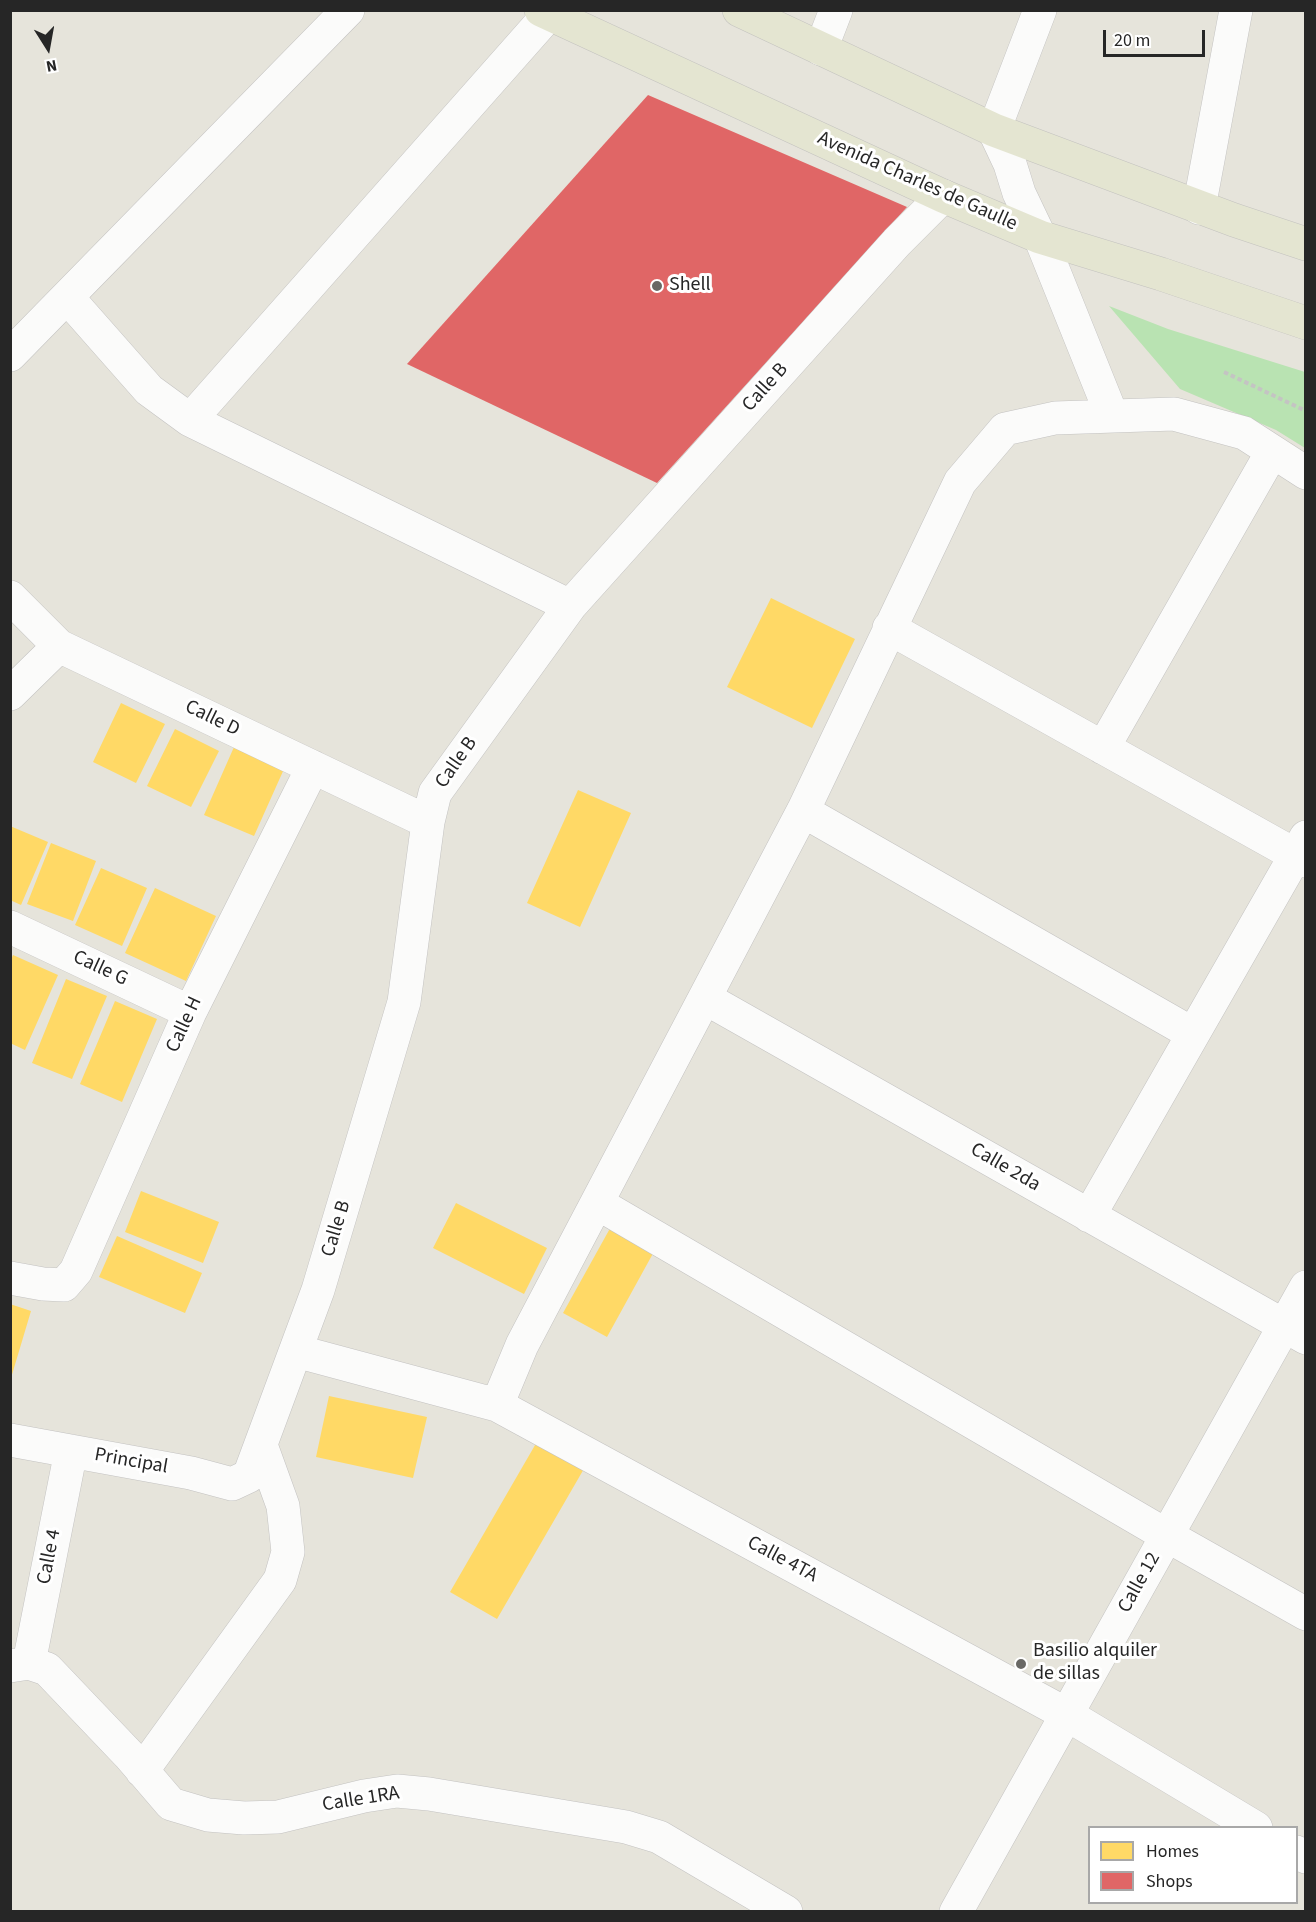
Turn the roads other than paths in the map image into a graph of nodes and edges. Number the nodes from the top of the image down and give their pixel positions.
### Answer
1 (348, 10) edge
2 (739, 10) edge
3 (836, 10) edge
4 (1040, 10) edge
5 (1236, 10) edge
6 (545, 12) edge
7 (821, 49) junction
8 (994, 130) junction
9 (943, 196) junction
10 (1199, 207) junction
11 (1040, 237) junction
12 (1305, 244) edge
13 (67, 297) junction
14 (1305, 323) edge
15 (10, 355) edge
16 (1112, 416) junction
17 (190, 420) junction
18 (1272, 452) junction
19 (1305, 473) edge
20 (10, 597) edge
21 (570, 606) junction
22 (889, 628) junction
23 (59, 646) junction
24 (10, 694) edge
25 (1103, 748) junction
26 (313, 767) junction
27 (803, 811) junction
28 (428, 822) junction
29 (1302, 851) edge
30 (10, 927) edge
31 (705, 998) junction
32 (190, 1012) junction
33 (1193, 1034) junction
34 (597, 1203) junction
35 (1089, 1216) junction
36 (10, 1278) edge
37 (1305, 1287) edge
38 (1295, 1332) edge
39 (296, 1351) junction
40 (497, 1405) junction
41 (10, 1440) edge
42 (261, 1445) junction
43 (71, 1451) junction
44 (249, 1476) joint
45 (1167, 1535) junction
46 (1305, 1614) edge
47 (20, 1665) edge
48 (1066, 1714) junction
49 (142, 1771) junction
50 (1254, 1826) edge
51 (786, 1911) edge
52 (956, 1911) edge

1 - 13 street
2 - 7 main road
3 - 7 street
4 - 8 street
5 - 10 street
6 - 9 main road, Avenida Charles de Gaulle
6 - 17 street
7 - 8 main road
8 - 10 main road
8 - 11 street
9 - 11 main road, Avenida Charles de Gaulle
9 - 21 street, Calle B
10 - 12 main road
11 - 14 main road, Avenida Charles de Gaulle
11 - 16 street
13 - 15 street
13 - 17 street
16 - 18 street
16 - 22 street
17 - 21 street
18 - 19 street
18 - 25 street
20 - 23 street, Calle D
21 - 28 street, Calle B
22 - 25 street
22 - 27 street
23 - 24 street
23 - 26 street, Calle D
25 - 29 street
26 - 28 street, Calle D
26 - 32 street, Calle H
27 - 31 street
27 - 33 street
28 - 39 street, Calle B
29 - 33 street
30 - 32 street, Calle G
31 - 34 street
31 - 35 street, Calle 2da
32 - 36 street, Calle H
33 - 35 street
34 - 40 street
34 - 45 street
35 - 38 street, Calle 2da
37 - 38 street, Calle 12
38 - 45 street, Calle 12
39 - 40 street, Calle 4TA
39 - 42 street, Calle B
40 - 48 street, Calle 4TA
41 - 43 street, Principal
42 - 44 street, Calle B
42 - 49 street
43 - 44 street, Principal
43 - 47 street, Calle 4
45 - 46 street
45 - 48 street, Calle 12
47 - 49 street, Calle 1RA
48 - 50 street, Calle 4TA
48 - 52 street, Calle 12
49 - 51 street, Calle 1RA

